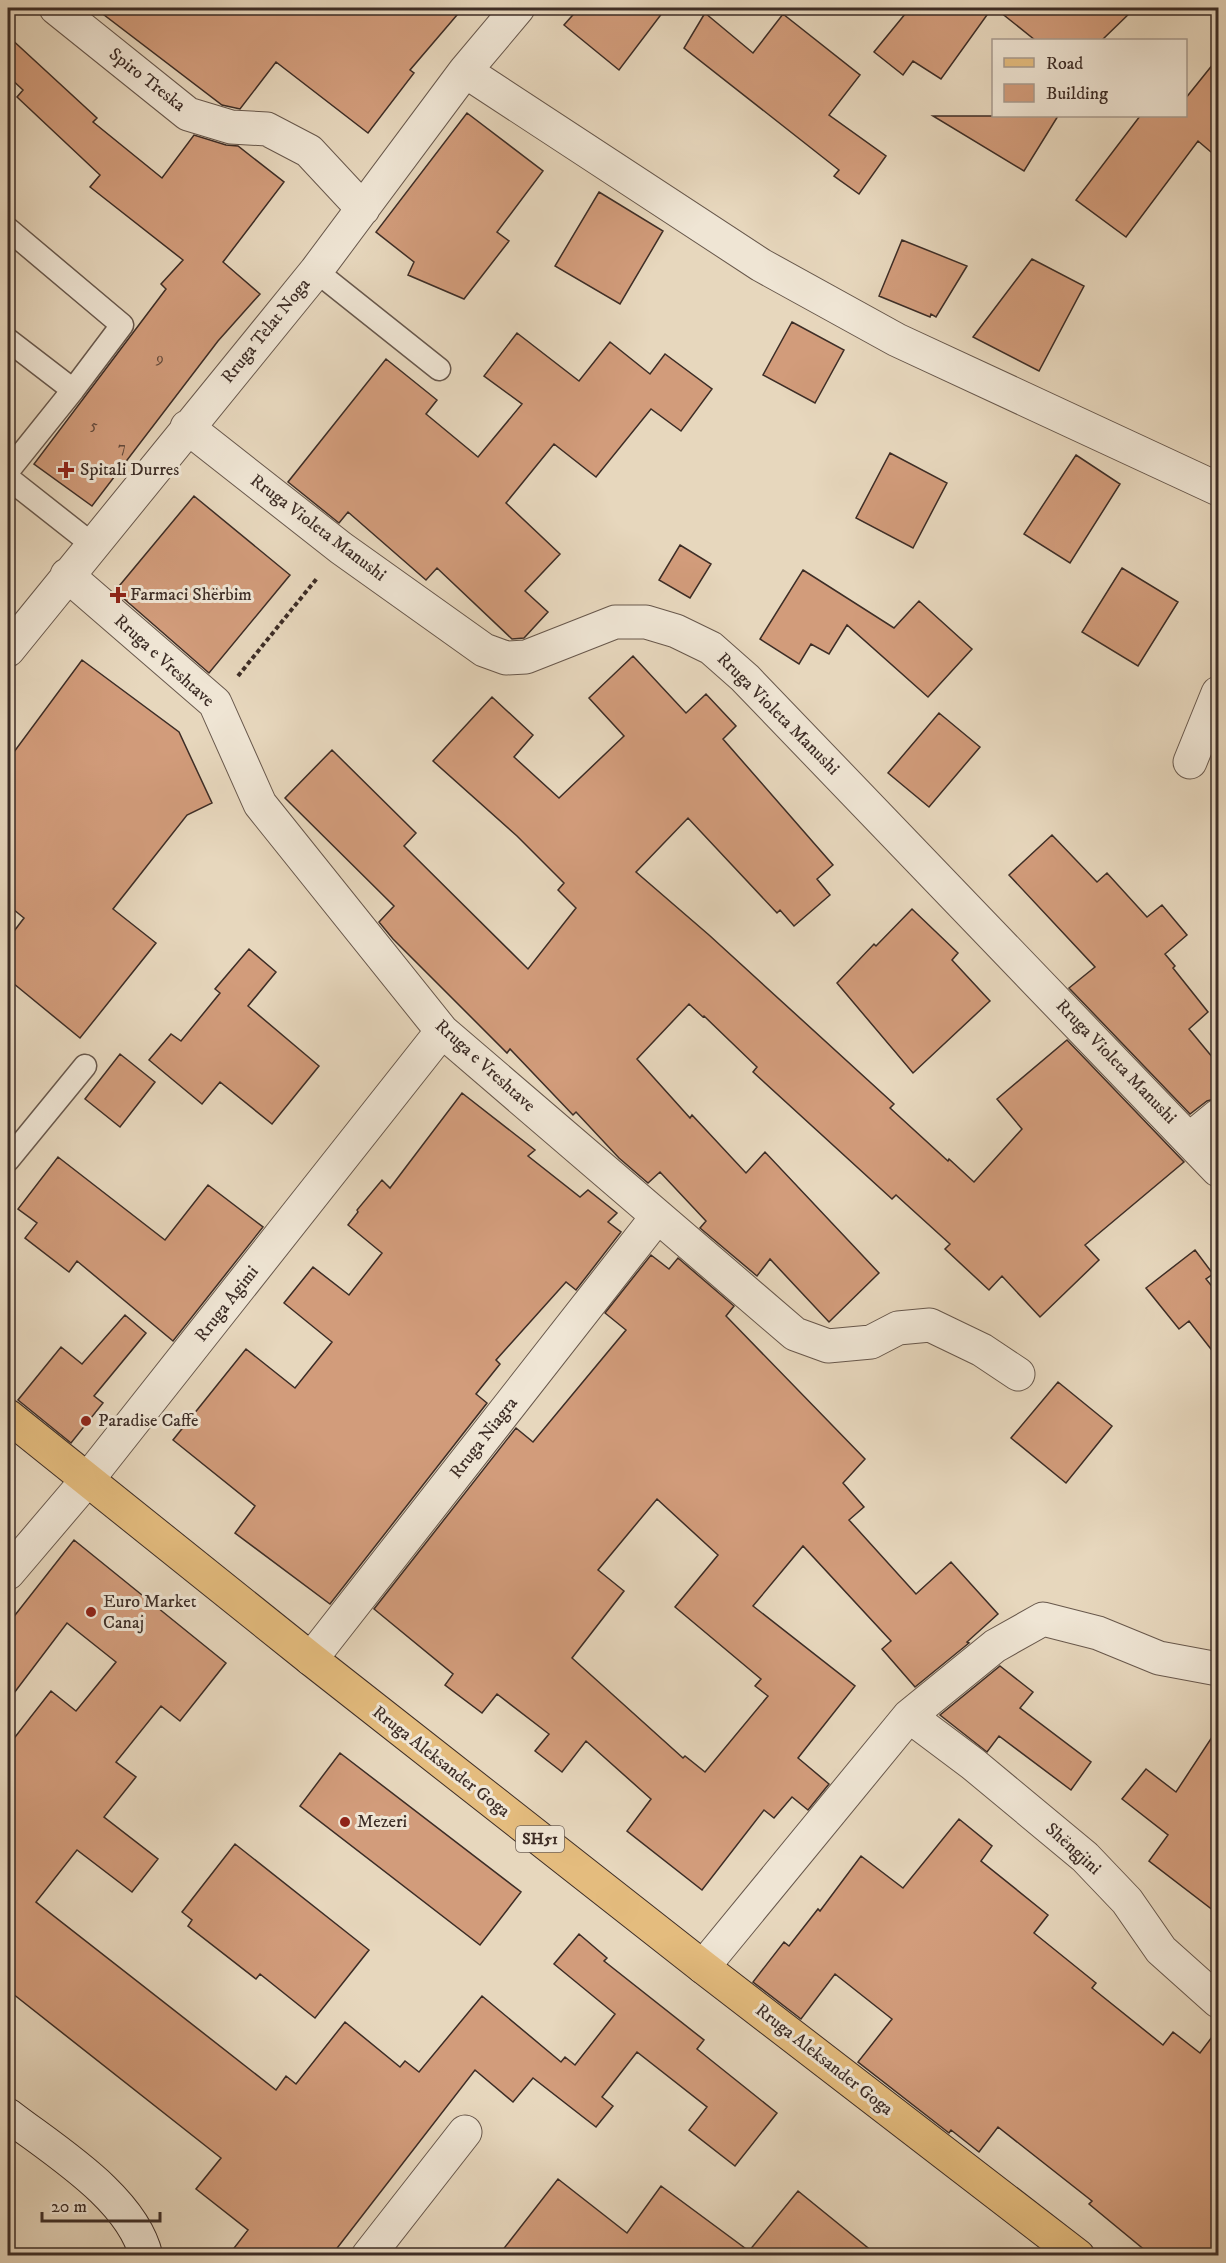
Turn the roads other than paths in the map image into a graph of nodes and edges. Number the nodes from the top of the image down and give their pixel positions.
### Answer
1 (56, 8) edge
2 (518, 8) edge
3 (465, 70) junction
4 (363, 209) junction
5 (8, 229) edge
6 (316, 271) junction
7 (8, 340) edge
8 (439, 369) dead end
9 (73, 390) junction
10 (187, 427) junction
11 (8, 471) edge
12 (8, 478) edge
13 (1218, 489) edge
14 (93, 545) junction
15 (67, 576) junction
16 (8, 650) edge
17 (1218, 693) edge
18 (1190, 762) dead end
19 (442, 1031) junction
20 (85, 1066) dead end
21 (1218, 1116) edge
22 (1190, 1139) junction
23 (8, 1160) edge
24 (1218, 1170) edge
25 (657, 1217) junction
26 (1018, 1374) dead end
27 (8, 1416) edge
28 (88, 1479) junction
29 (8, 1573) edge
30 (310, 1659) junction
31 (1218, 1669) edge
32 (909, 1716) junction
33 (703, 1967) junction
34 (1218, 2001) edge
35 (8, 2115) edge
36 (465, 2132) dead end
37 (143, 2253) edge
38 (368, 2256) edge
39 (1078, 2256) edge

1 - 4 street, Spiro Treska
2 - 3 street, Rruga Telat Noga
3 - 4 street, Rruga Telat Noga
3 - 13 street
4 - 6 street, Rruga Telat Noga
5 - 9 lane
6 - 8 lane
6 - 10 street, Rruga Telat Noga
7 - 9 lane
9 - 11 lane
10 - 14 street, Rruga Telat Noga
10 - 22 street, Rruga Violeta Manushi
12 - 14 lane
14 - 15 street, Rruga Telat Noga
15 - 16 street, Rruga Telat Noga
15 - 19 street, Rruga e Vreshtave
17 - 18 street
19 - 25 street, Rruga e Vreshtave
19 - 28 street, Rruga Agimi
20 - 23 lane
21 - 22 street
22 - 24 street, Rruga Violeta Manushi
25 - 26 street, Rruga e Vreshtave
25 - 30 street, Rruga Niagra
27 - 28 main road, Rruga Aleksander Goga / SH51
28 - 29 street, Rruga Agimi
28 - 30 main road, Rruga Aleksander Goga / SH51
30 - 33 main road, Rruga Aleksander Goga / SH51
31 - 32 street
32 - 33 street
32 - 34 street, Shëngjini
33 - 39 main road, Rruga Aleksander Goga / SH51
35 - 37 street
36 - 38 street

